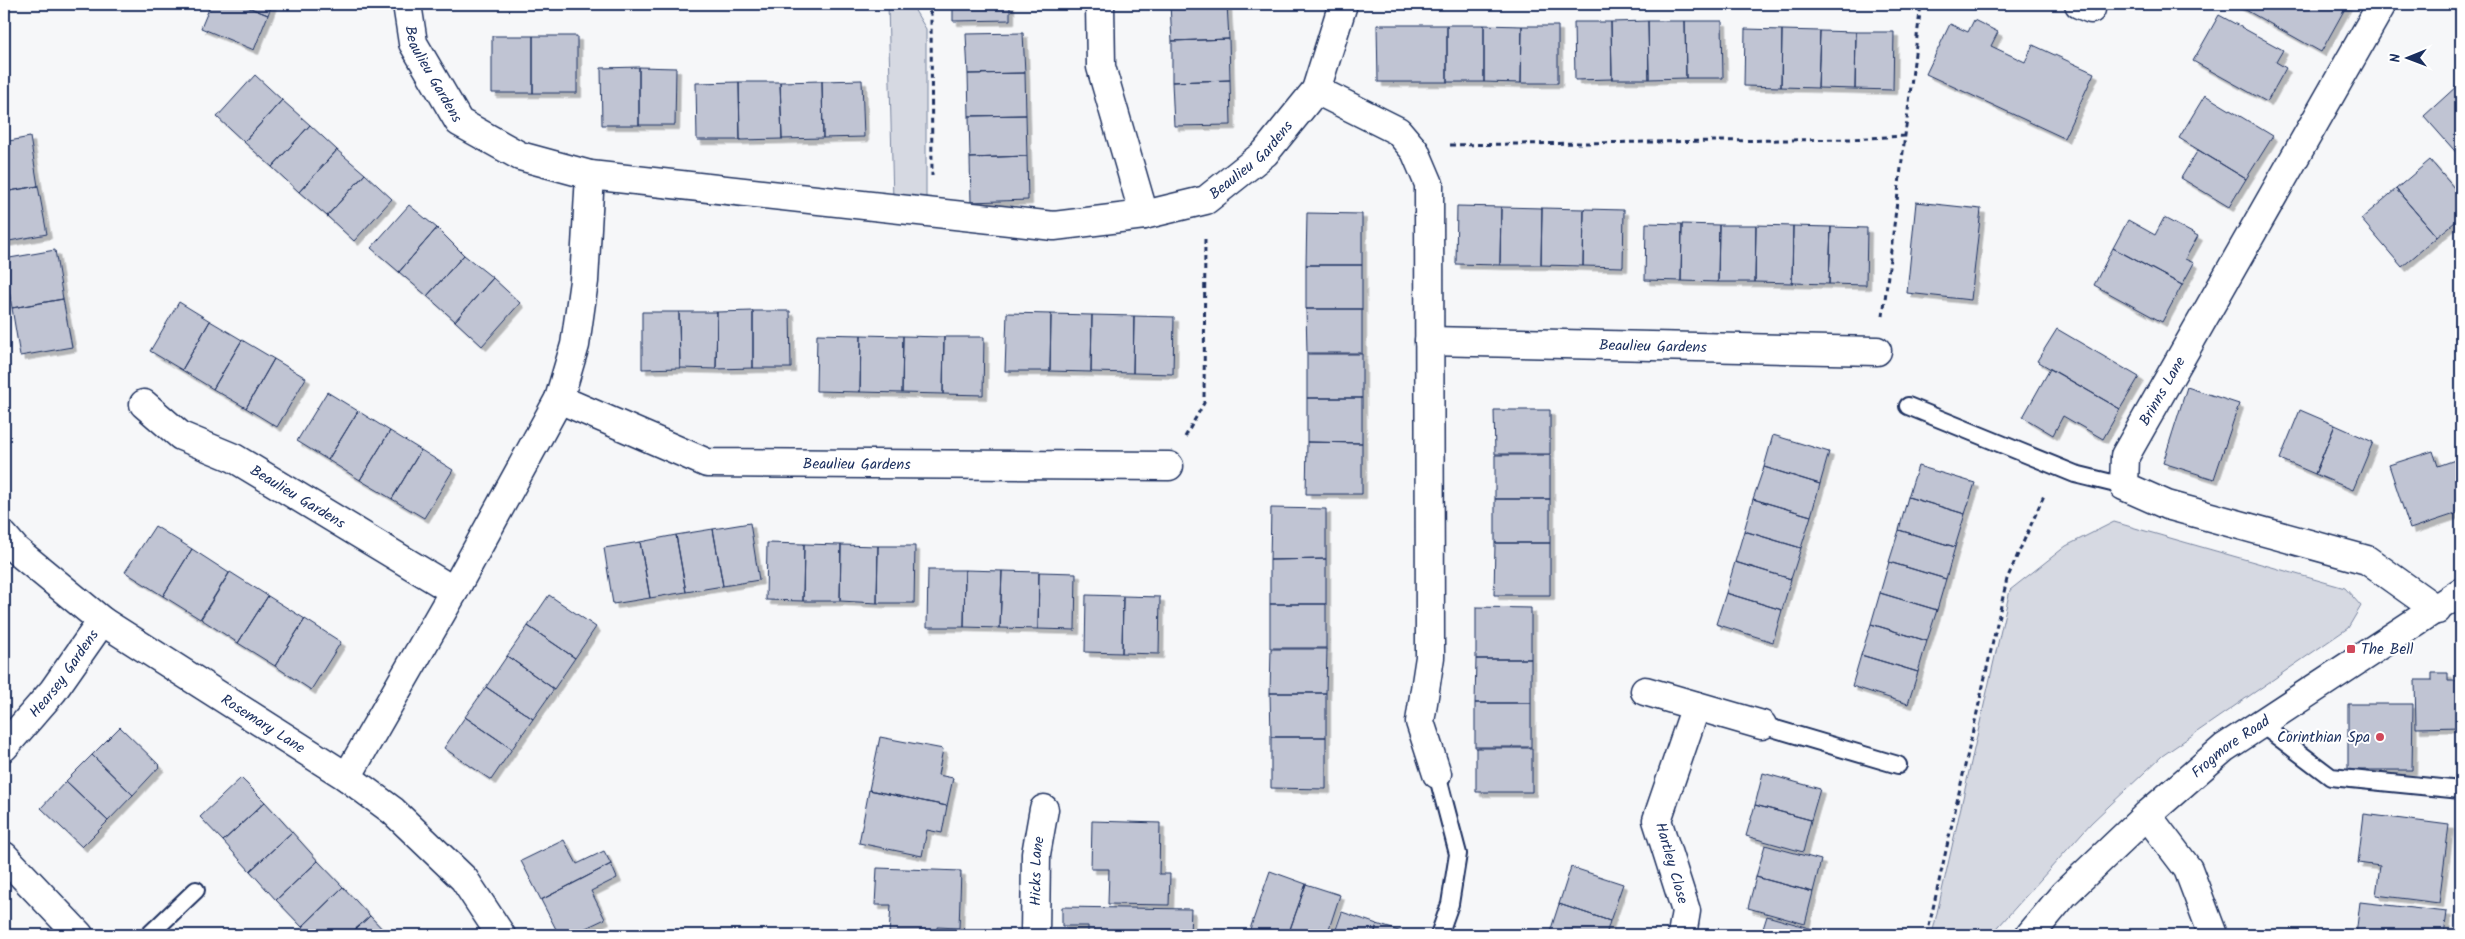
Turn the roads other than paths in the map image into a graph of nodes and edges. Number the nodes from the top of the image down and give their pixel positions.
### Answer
1 (407, 4) edge
2 (1100, 4) edge
3 (1343, 4) edge
4 (2382, 4) edge
5 (1316, 90) junction
6 (590, 175) junction
7 (1144, 215) junction
8 (1429, 341) junction
9 (1877, 351) road end
10 (559, 399) junction
11 (144, 404) dead end
12 (1908, 406) dead end
13 (1169, 466) road end
14 (2124, 486) junction
15 (4, 536) edge
16 (454, 591) junction
17 (2461, 592) edge
18 (2437, 610) junction
19 (102, 621) junction
20 (1645, 691) dead end
21 (1696, 706) junction
22 (2261, 724) junction
23 (1762, 725) joint
24 (4, 747) edge
25 (1898, 765) dead end
26 (1437, 774) joint
27 (348, 777) junction
28 (2461, 790) edge
29 (1044, 809) dead end
30 (2147, 815) junction
31 (4, 856) edge
32 (196, 890) dead end
33 (79, 935) edge
34 (149, 935) edge
35 (500, 935) edge
36 (1035, 935) edge
37 (1439, 935) edge
38 (1682, 935) edge
39 (2030, 935) edge
40 (2214, 935) edge

1 - 6 street, Beaulieu Gardens
2 - 7 street
3 - 5 street, Beaulieu Gardens
4 - 14 street, Brinns Lane
5 - 7 street, Beaulieu Gardens
5 - 8 street
6 - 7 street, Beaulieu Gardens
6 - 10 street
8 - 9 street, Beaulieu Gardens
8 - 26 street
10 - 13 street, Beaulieu Gardens
10 - 16 street
11 - 16 street, Beaulieu Gardens
12 - 14 lane
14 - 18 street
15 - 19 street, Rosemary Lane
16 - 27 street
17 - 18 street, Frogmore Road
18 - 22 street, Frogmore Road
19 - 24 street, Hearsey Gardens
19 - 27 street, Rosemary Lane
20 - 21 street
21 - 23 street
21 - 38 street, Hartley Close
22 - 28 lane
22 - 30 street, Frogmore Road
23 - 25 lane
26 - 37 lane
27 - 35 street, Rosemary Lane
29 - 36 street, Hicks Lane
30 - 39 street, Frogmore Road
30 - 40 street
31 - 33 street
32 - 34 lane

